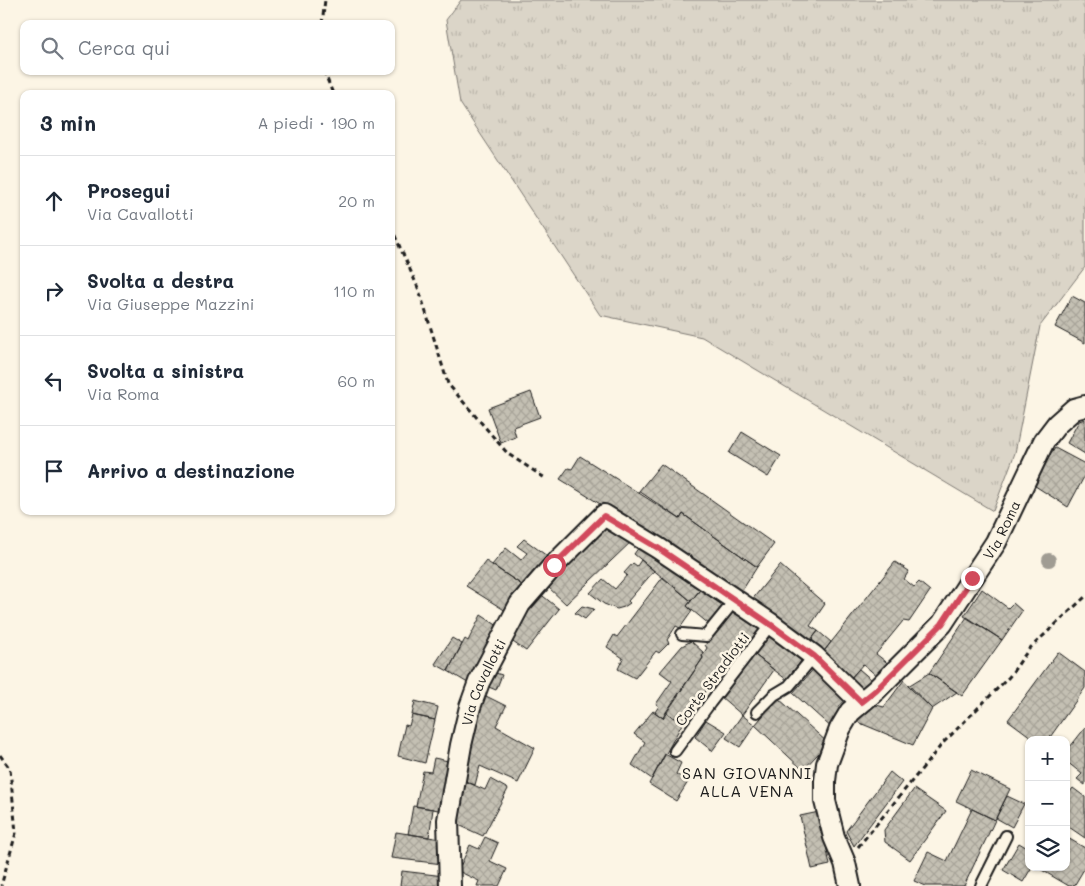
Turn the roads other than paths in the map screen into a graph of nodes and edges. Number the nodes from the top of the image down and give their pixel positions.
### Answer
1 (1085, 406) edge
2 (735, 600) junction
3 (770, 624) junction
4 (682, 634) dead end
5 (814, 656) junction
6 (861, 702) junction
7 (757, 712) dead end
8 (675, 751) dead end
9 (1006, 836) dead end
10 (450, 886) edge
11 (850, 886) edge
12 (981, 886) edge

1 - 6 street, Via Roma
2 - 3 street
2 - 4 lane
2 - 10 street, Via Cavallotti
3 - 5 street
3 - 8 lane, Corte Stradiotti
5 - 6 street
5 - 7 lane
6 - 11 street, Via Roma
9 - 12 lane

